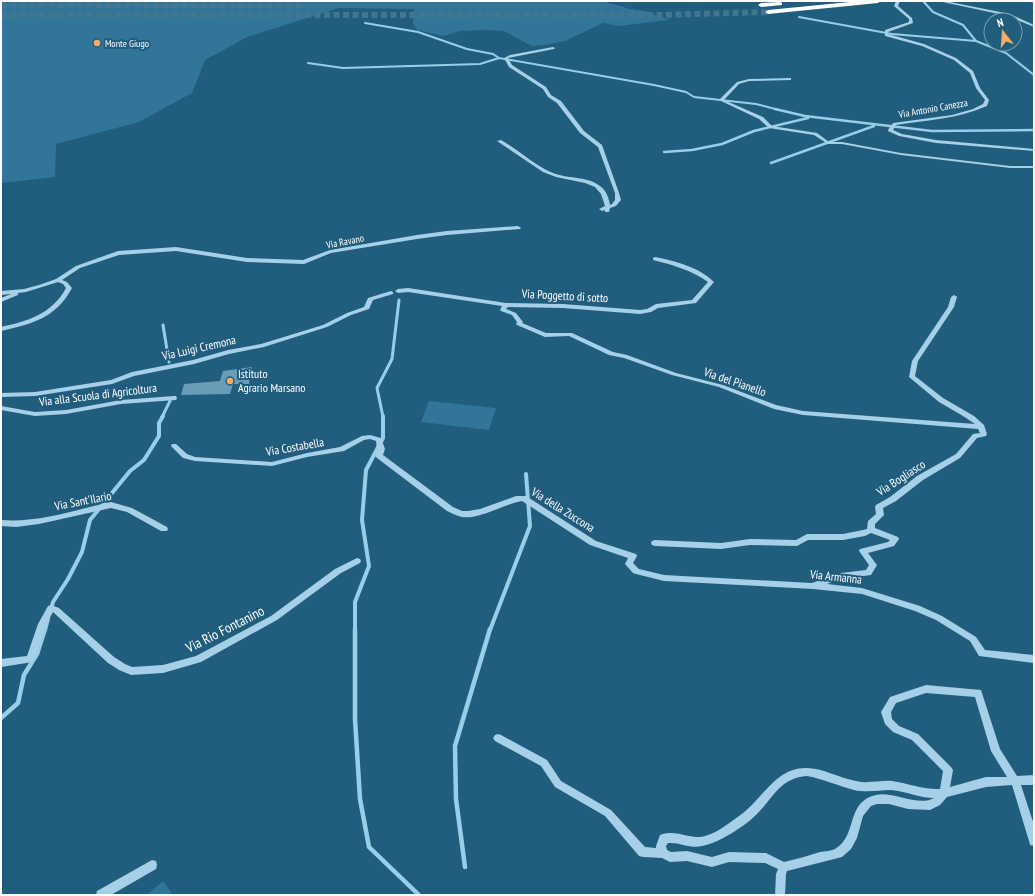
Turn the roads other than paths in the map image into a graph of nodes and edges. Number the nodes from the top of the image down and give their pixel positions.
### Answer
1 (812, 1) edge
2 (878, 1) edge
3 (898, 1) edge
4 (940, 1) edge
5 (761, 5) tunnel mouth
6 (768, 12) tunnel mouth
7 (1034, 26) edge
8 (553, 48) dead end
9 (790, 79) dead end
10 (499, 141) dead end
11 (1034, 150) edge
12 (1034, 167) edge
13 (518, 228) dead end
14 (655, 259) dead end
15 (58, 280) junction
16 (408, 290) joint
17 (24, 291) junction
18 (1, 293) edge
19 (954, 297) dead end
20 (1, 300) edge
21 (506, 305) junction
22 (1, 329) edge
23 (1, 395) edge
24 (174, 398) dead end
25 (1, 408) edge
26 (982, 427) junction
27 (174, 446) dead end
28 (379, 456) joint
29 (1, 523) edge
30 (164, 529) dead end
31 (871, 530) junction
32 (655, 543) dead end
33 (633, 556) joint
34 (357, 561) dead end
35 (813, 586) junction
36 (1034, 660) edge
37 (1, 663) edge
38 (498, 738) dead end
39 (1034, 780) edge
40 (1015, 781) junction
41 (944, 793) junction
42 (1034, 841) edge
43 (663, 853) junction
44 (152, 865) dead end
45 (784, 867) junction
46 (101, 895) edge
47 (780, 895) edge

1 - 5 highway
2 - 6 highway
3 - 11 street, Via Antonio Canezza
4 - 7 street
8 - 10 street
9 - 12 street
13 - 15 street, Via Ravano
14 - 21 street, Via Poggetto di sotto
15 - 17 street, Via Ravano
15 - 22 street
16 - 21 street, Via Poggetto di sotto
16 - 23 street, Via Luigi Cremona
17 - 18 street
17 - 20 street
19 - 26 street
21 - 26 street, Via del Pianello
24 - 25 street, Via alla Scuola di Agricoltura
26 - 31 street, Via Bogliasco
27 - 28 street, Via Costabella
28 - 33 street, Via della Zuccona
29 - 30 street, Via Sant'Ilario
31 - 32 street
31 - 35 street
33 - 35 street, Via Armanna
34 - 37 street, Via Rio Fontanino
35 - 36 street, Via Armanna
38 - 43 street
39 - 40 street
40 - 41 street
40 - 41 street
40 - 42 street
41 - 43 street
41 - 45 street
43 - 45 street
44 - 46 street
45 - 47 street

